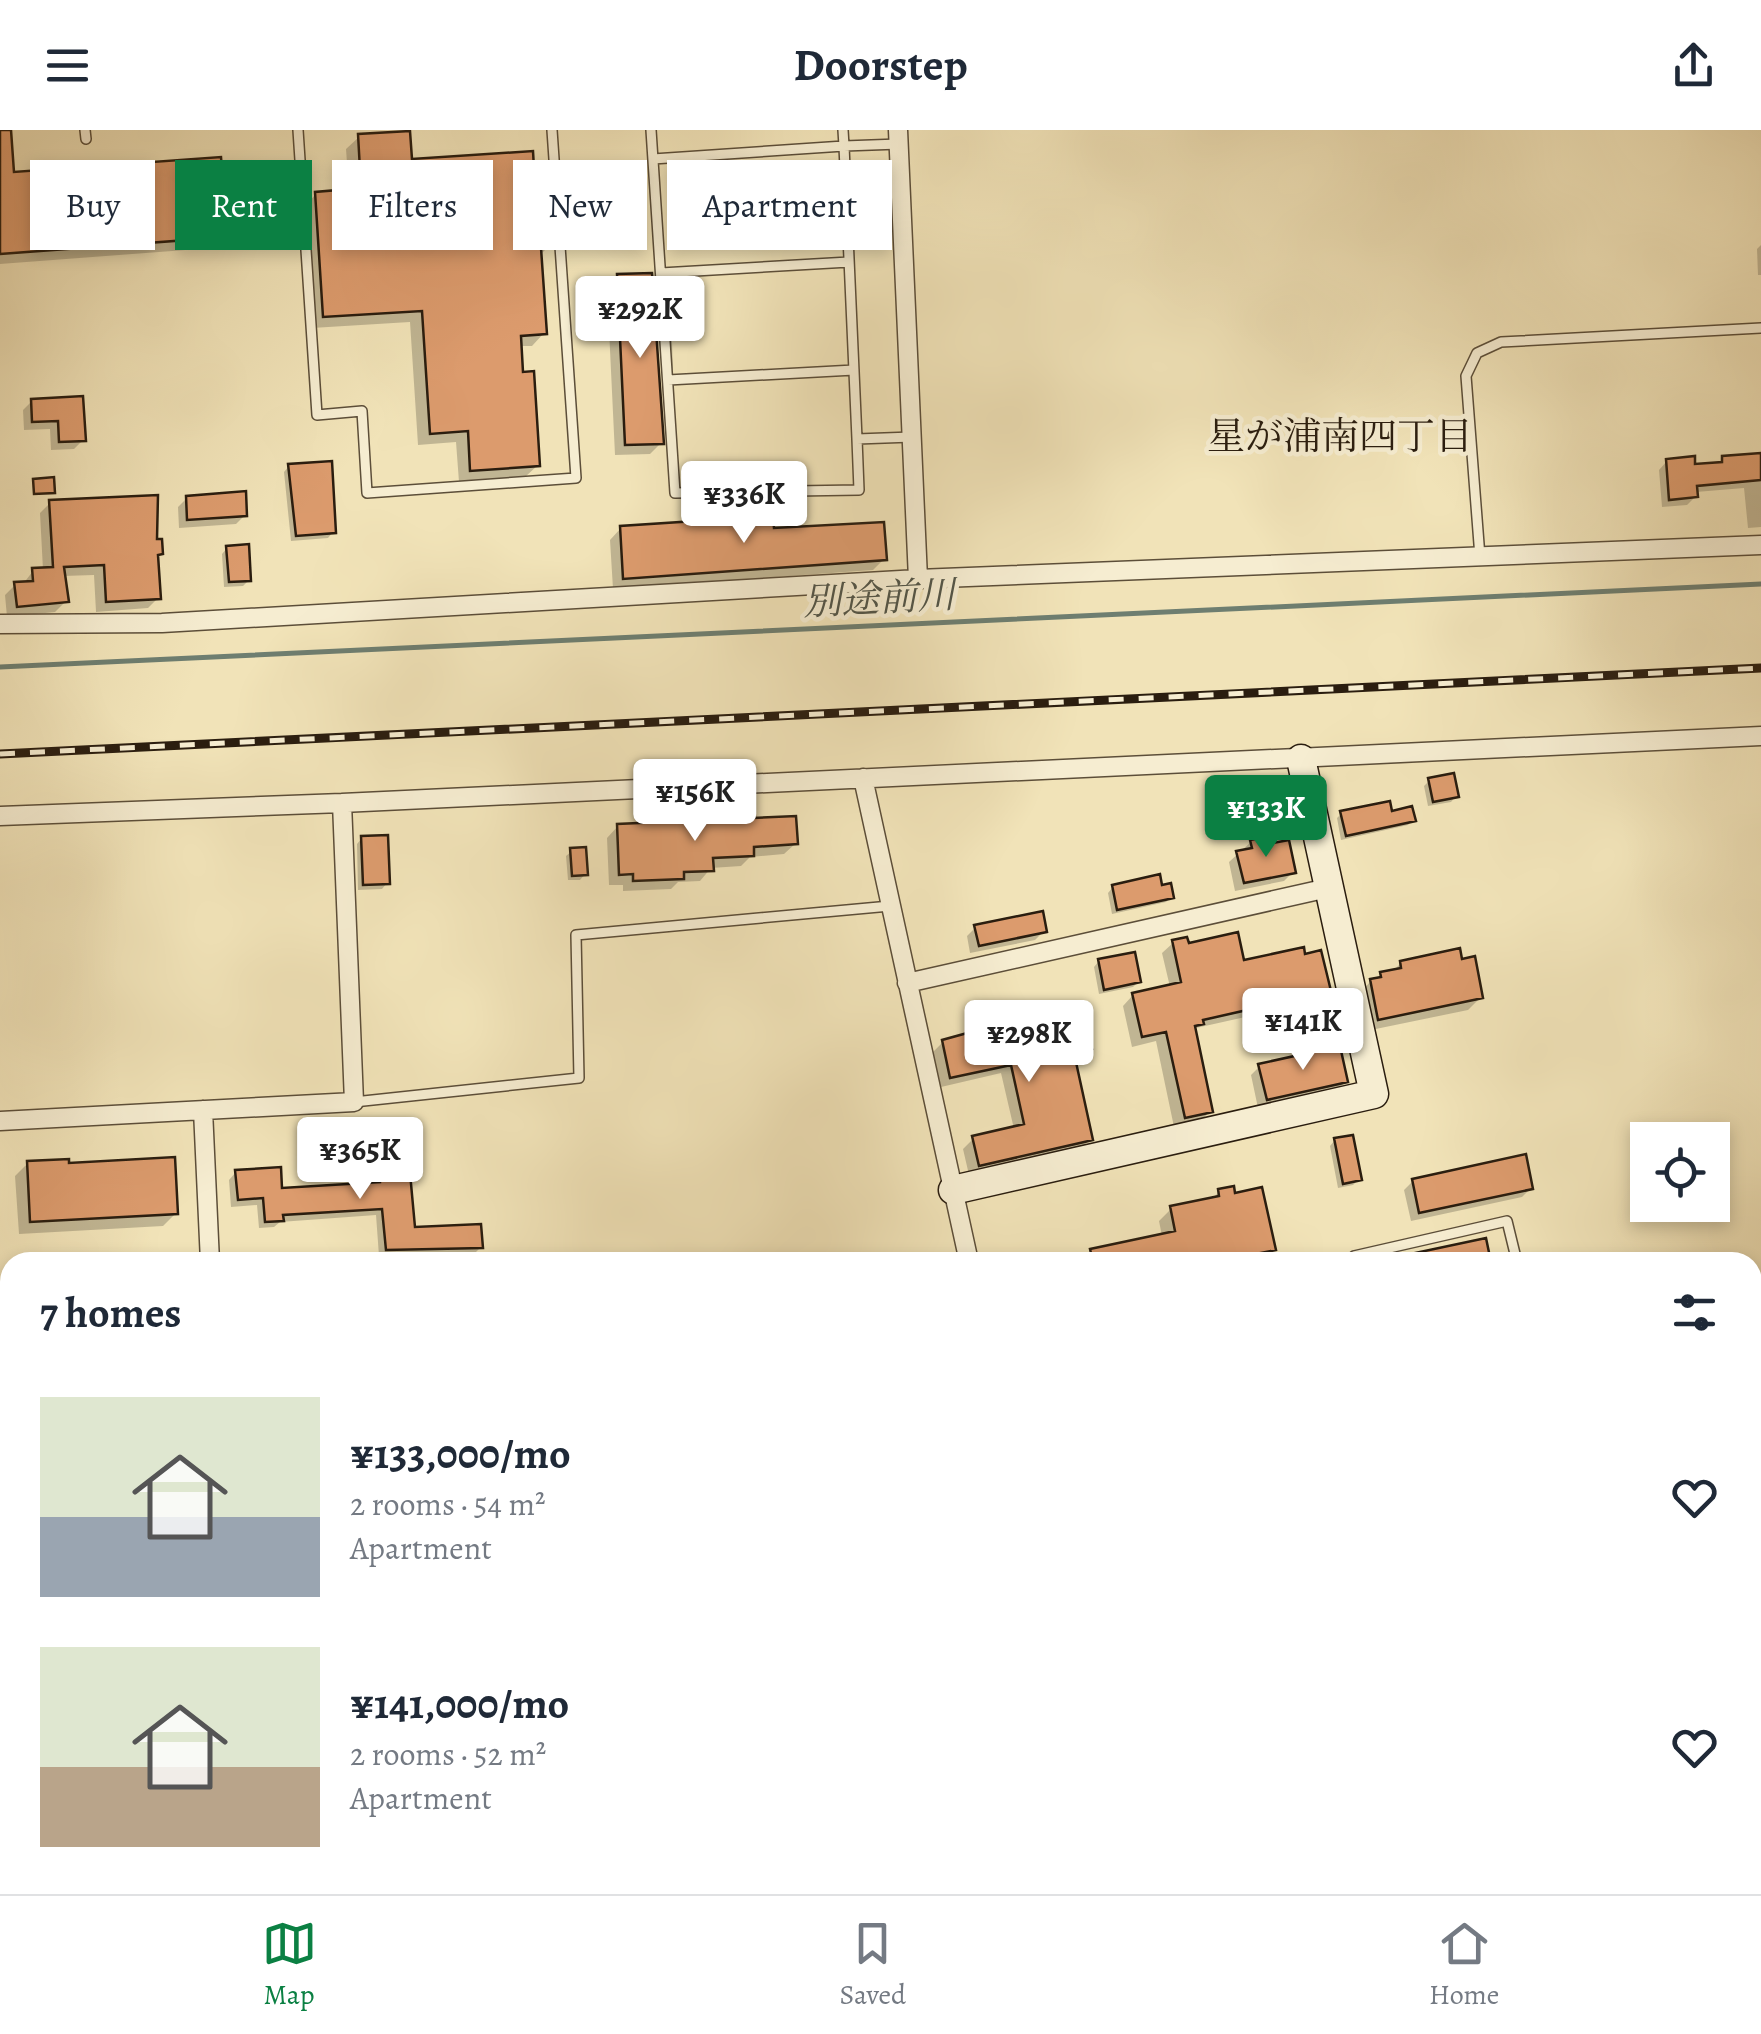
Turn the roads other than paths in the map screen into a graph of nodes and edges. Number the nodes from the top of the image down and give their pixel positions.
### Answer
1 (298, 130) edge
2 (552, 130) edge
3 (651, 130) edge
4 (843, 130) edge
5 (898, 137) edge
6 (844, 146) junction
7 (653, 160) junction
8 (849, 262) junction
9 (660, 273) junction
10 (1761, 328) edge
11 (854, 370) junction
12 (668, 380) junction
13 (912, 436) junction
14 (857, 439) junction
15 (1761, 544) edge
16 (1480, 557) junction
17 (918, 579) junction
18 (0, 624) edge
19 (1761, 736) edge
20 (1301, 759) junction
21 (863, 778) junction
22 (342, 803) junction
23 (0, 816) edge
24 (1328, 888) junction
25 (890, 906) junction
26 (907, 983) junction
27 (354, 1102) junction
28 (203, 1110) junction
29 (0, 1121) edge
30 (953, 1190) junction
31 (210, 1252) edge
32 (968, 1252) edge
33 (1371, 1252) edge
34 (1514, 1252) edge

1 - 2 lane
3 - 7 lane
4 - 6 lane
5 - 6 lane
5 - 13 street
6 - 7 lane
6 - 8 lane
7 - 9 lane
8 - 9 lane
8 - 11 lane
9 - 12 lane
10 - 16 lane
11 - 12 lane
11 - 14 lane
12 - 14 lane
13 - 14 lane
13 - 17 street
15 - 16 street
16 - 17 street
17 - 18 street
19 - 20 street
20 - 21 street
20 - 24 street
21 - 22 street
21 - 25 street
22 - 23 street
22 - 27 street
24 - 26 street
24 - 30 street
25 - 26 street
25 - 27 lane
26 - 30 street
27 - 28 street
28 - 29 street
28 - 31 street
30 - 32 street
33 - 34 lane

